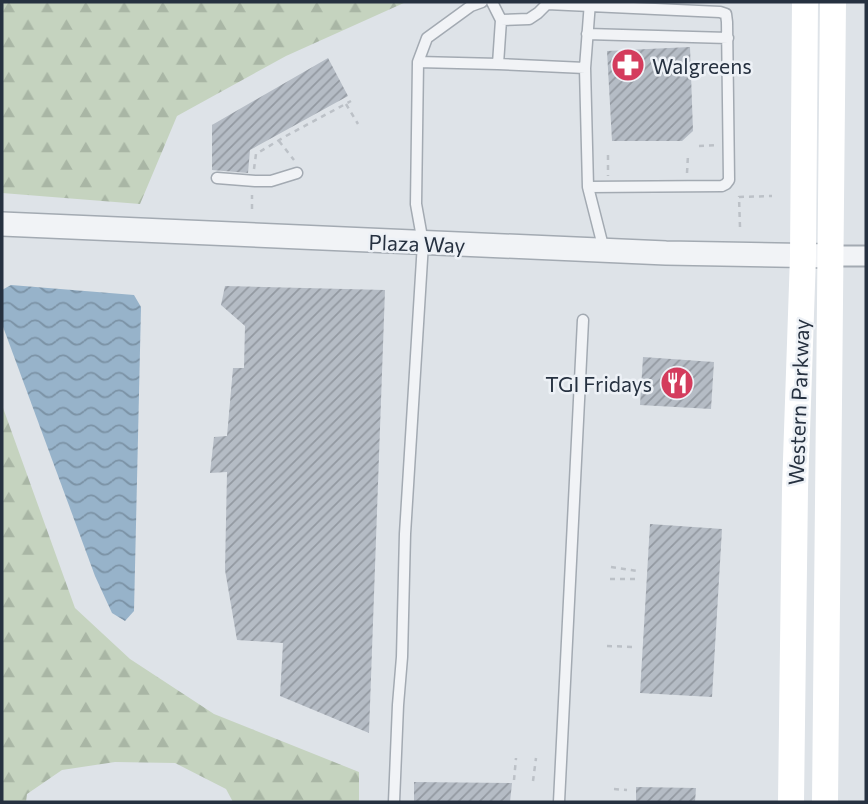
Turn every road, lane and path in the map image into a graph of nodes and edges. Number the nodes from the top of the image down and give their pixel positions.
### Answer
1 (481, 2) edge
2 (492, 2) edge
3 (805, 2) edge
4 (833, 2) edge
5 (546, 3) edge
6 (590, 4) edge
7 (501, 20) junction
8 (587, 34) junction
9 (728, 38) junction
10 (418, 62) junction
11 (498, 64) junction
12 (585, 68) junction
13 (351, 101) dead end
14 (346, 104) junction
15 (358, 124) dead end
16 (279, 141) junction
17 (729, 144) junction
18 (699, 146) dead end
19 (608, 155) dead end
20 (688, 155) dead end
21 (297, 169) joint
22 (253, 176) dead end
23 (217, 178) dead end
24 (253, 186) dead end
25 (608, 186) junction
26 (685, 186) junction
27 (588, 187) junction
28 (772, 196) dead end
29 (252, 209) dead end
30 (2, 224) edge
31 (740, 227) dead end
32 (423, 243) junction
33 (604, 251) junction
34 (803, 256) junction
35 (831, 256) junction
36 (866, 256) edge
37 (583, 320) dead end
38 (611, 567) dead end
39 (638, 571) dead end
40 (610, 579) dead end
41 (638, 579) dead end
42 (607, 646) dead end
43 (635, 647) dead end
44 (516, 758) dead end
45 (536, 758) dead end
46 (514, 780) dead end
47 (533, 781) dead end
48 (614, 789) dead end
49 (627, 790) dead end
50 (394, 802) edge
51 (559, 802) edge
52 (791, 802) edge
53 (825, 802) edge

1 - 10 lane
2 - 7 lane
3 - 34 main road, Western Parkway
4 - 35 main road, Western Parkway
5 - 6 lane
5 - 7 lane
6 - 8 lane
6 - 9 lane
7 - 11 lane
8 - 9 lane
8 - 12 lane
9 - 17 lane
10 - 11 lane
10 - 32 lane
11 - 12 lane
12 - 27 lane
13 - 14 path
14 - 15 path
14 - 16 path
16 - 21 path
16 - 22 path
17 - 18 path
17 - 26 lane
19 - 25 path
20 - 26 path
21 - 23 lane
24 - 29 path
25 - 26 lane
25 - 27 lane
27 - 33 lane
28 - 31 path
30 - 32 street, Plaza Way
32 - 33 street, Plaza Way
32 - 50 lane
33 - 34 street, Plaza Way
34 - 35 street, Plaza Way
34 - 52 main road, Western Parkway
35 - 36 street
35 - 53 main road, Western Parkway
37 - 51 lane
38 - 39 path
40 - 41 path
42 - 43 path
44 - 46 path
45 - 47 path
48 - 49 path

